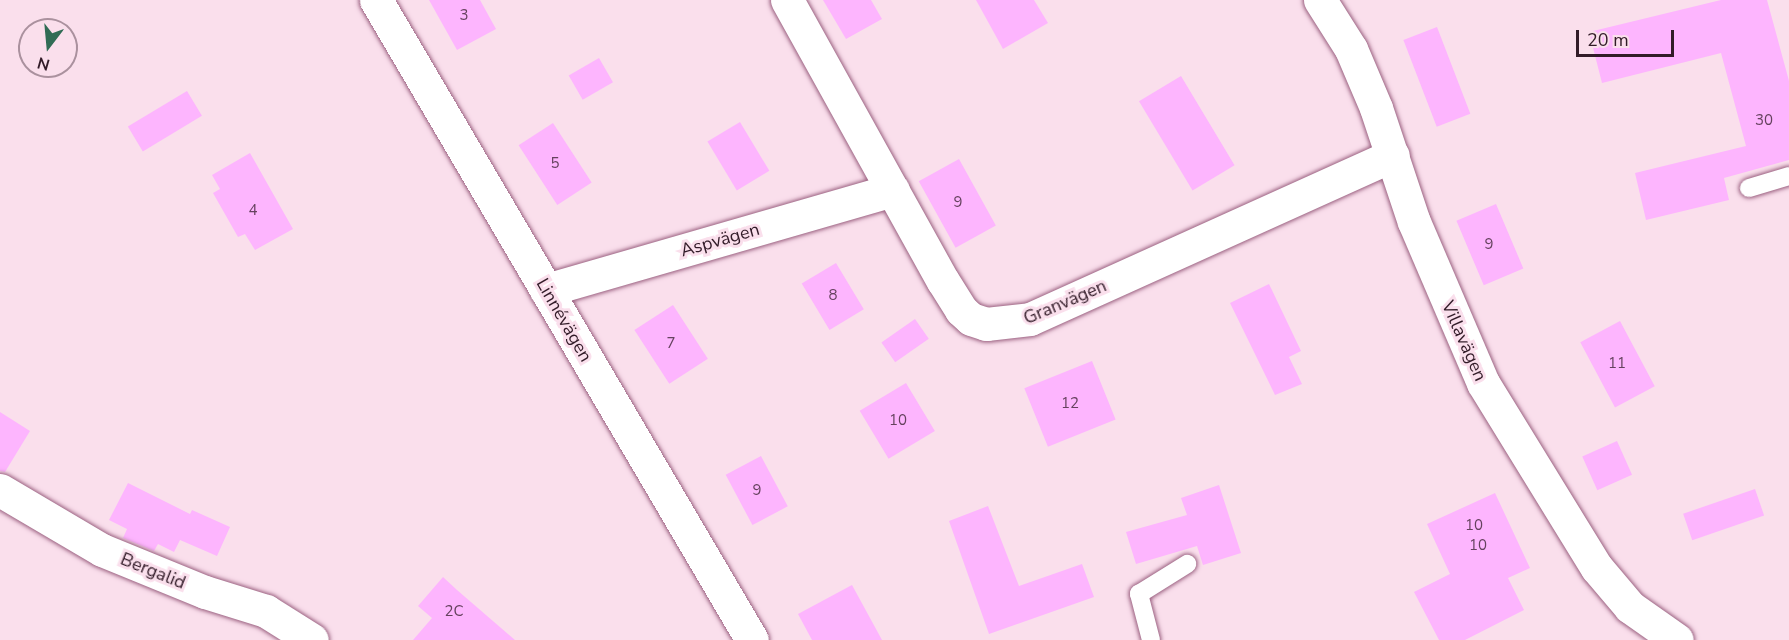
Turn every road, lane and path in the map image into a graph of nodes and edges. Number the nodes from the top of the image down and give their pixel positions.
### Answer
1 (376, 0) edge
2 (787, 0) edge
3 (1320, 0) edge
4 (1393, 154) junction
5 (1789, 176) edge
6 (1749, 188) dead end
7 (893, 190) junction
8 (546, 290) junction
9 (0, 490) edge
10 (1187, 564) dead end
11 (1656, 636) edge
12 (312, 640) edge
13 (752, 640) edge
14 (1151, 640) edge

1 - 8 street, Linnévägen
2 - 7 street, Granvägen
3 - 4 street, Villavägen
4 - 7 street, Granvägen
4 - 11 street, Villavägen
5 - 6 lane
7 - 8 street, Aspvägen
8 - 13 street, Linnévägen
9 - 12 street, Bergalid
10 - 14 lane

